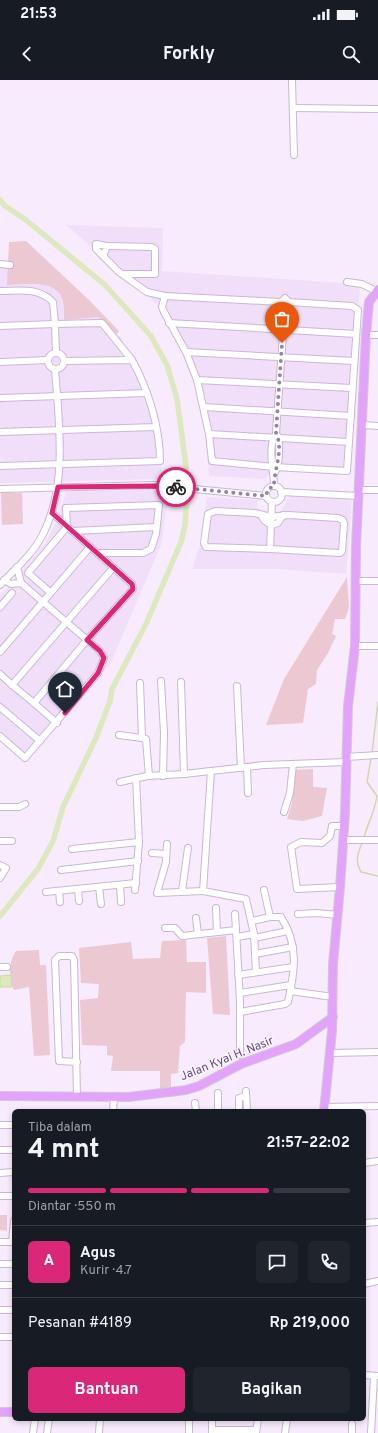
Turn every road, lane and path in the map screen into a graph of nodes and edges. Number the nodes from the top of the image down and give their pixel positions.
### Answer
1 (292, 80) edge
2 (293, 108) junction
3 (378, 109) edge
4 (294, 155) dead end
5 (107, 246) junction
6 (103, 256) junction
7 (0, 264) edge
8 (10, 265) dead end
9 (123, 274) junction
10 (347, 282) dead end
11 (377, 290) edge
12 (0, 291) edge
13 (165, 296) junction
14 (285, 303) junction
15 (169, 323) junction
16 (55, 324) junction
17 (0, 326) edge
18 (283, 330) junction
19 (356, 334) junction
20 (366, 335) junction
21 (378, 335) edge
22 (186, 352) junction
23 (56, 353) junction
24 (281, 357) junction
25 (48, 360) junction
26 (132, 360) junction
27 (64, 361) junction
28 (354, 361) junction
29 (0, 362) edge
30 (55, 369) junction
31 (197, 380) junction
32 (279, 384) junction
33 (352, 388) junction
34 (148, 393) junction
35 (57, 397) junction
36 (0, 398) edge
37 (204, 408) junction
38 (277, 412) junction
39 (351, 416) junction
40 (363, 425) junction
41 (378, 426) edge
42 (156, 428) junction
43 (58, 430) junction
44 (0, 432) edge
45 (209, 434) junction
46 (276, 437) junction
47 (349, 442) junction
48 (59, 465) junction
49 (0, 466) edge
50 (274, 469) junction
51 (274, 486) junction
52 (58, 487) junction
53 (0, 489) edge
54 (378, 490) edge
55 (281, 492) junction
56 (359, 493) junction
57 (266, 496) junction
58 (272, 502) junction
59 (52, 513) junction
60 (261, 514) junction
61 (283, 516) junction
62 (271, 517) junction
63 (271, 525) junction
64 (156, 527) junction
65 (70, 529) junction
66 (90, 546) junction
67 (270, 550) junction
68 (97, 553) junction
69 (17, 567) junction
70 (113, 568) junction
71 (356, 581) junction
72 (378, 581) edge
73 (2, 583) edge
74 (21, 583) junction
75 (50, 592) junction
76 (12, 593) dead end
77 (42, 601) junction
78 (0, 606) edge
79 (66, 621) junction
80 (87, 640) junction
81 (355, 646) junction
82 (378, 646) edge
83 (0, 652) edge
84 (0, 674) edge
85 (161, 681) dead end
86 (181, 682) dead end
87 (140, 683) dead end
88 (12, 685) junction
89 (237, 686) dead end
90 (34, 703) junction
91 (0, 707) edge
92 (57, 723) junction
93 (119, 735) dead end
94 (0, 736) edge
95 (142, 738) junction
96 (40, 741) junction
97 (378, 755) edge
98 (346, 760) junction
99 (293, 764) junction
100 (244, 768) junction
101 (211, 771) junction
102 (184, 774) junction
103 (149, 776) junction
104 (163, 776) junction
105 (136, 778) junction
106 (120, 782) dead end
107 (248, 793) dead end
108 (25, 804) dead end
109 (0, 807) edge
110 (284, 812) dead end
111 (344, 826) junction
112 (343, 840) junction
113 (378, 840) edge
114 (0, 841) edge
115 (12, 841) dead end
116 (139, 842) junction
117 (167, 844) dead end
118 (188, 848) dead end
119 (72, 849) dead end
120 (152, 853) dead end
121 (166, 854) junction
122 (138, 862) junction
123 (0, 865) edge
124 (61, 870) dead end
125 (0, 878) edge
126 (136, 883) junction
127 (120, 885) junction
128 (99, 887) junction
129 (340, 887) junction
130 (78, 889) junction
131 (59, 890) junction
132 (136, 890) dead end
133 (264, 890) dead end
134 (203, 891) junction
135 (46, 892) dead end
136 (182, 892) junction
137 (79, 901) dead end
138 (60, 902) dead end
139 (121, 902) dead end
140 (101, 904) dead end
141 (216, 908) dead end
142 (235, 914) dead end
143 (298, 914) dead end
144 (338, 915) junction
145 (270, 917) junction
146 (196, 918) dead end
147 (252, 921) junction
148 (165, 928) dead end
149 (288, 931) junction
150 (217, 932) junction
151 (236, 933) junction
152 (198, 934) junction
153 (254, 936) junction
154 (293, 947) junction
155 (255, 954) junction
156 (0, 967) edge
157 (7, 967) dead end
158 (293, 967) junction
159 (256, 972) junction
160 (238, 975) junction
161 (290, 988) junction
162 (240, 993) junction
163 (333, 997) junction
164 (240, 1012) junction
165 (333, 1017) junction
166 (378, 1052) edge
167 (331, 1053) junction
168 (240, 1055) dead end
169 (77, 1062) junction
170 (218, 1093) dead end
171 (77, 1095) junction
172 (0, 1096) edge
173 (114, 1103) edge
174 (195, 1103) dead end
175 (378, 1106) edge
176 (196, 1109) edge
177 (218, 1109) edge
178 (239, 1109) edge
179 (247, 1109) edge
180 (324, 1109) edge
181 (12, 1124) edge
182 (0, 1125) edge
183 (0, 1150) edge
184 (12, 1150) edge
185 (378, 1161) edge
186 (366, 1163) edge
187 (12, 1172) edge
188 (0, 1173) edge
189 (0, 1196) edge
190 (12, 1196) edge
191 (378, 1222) edge
192 (366, 1223) edge
193 (0, 1242) edge
194 (12, 1242) edge
195 (0, 1264) edge
196 (12, 1264) edge
197 (378, 1281) edge
198 (366, 1284) edge
199 (12, 1285) edge
200 (0, 1286) edge
201 (0, 1310) edge
202 (12, 1310) edge
203 (0, 1337) edge
204 (12, 1337) edge
205 (366, 1375) edge
206 (376, 1376) edge
207 (0, 1407) edge
208 (12, 1407) edge
209 (0, 1412) edge
210 (12, 1412) edge
211 (35, 1421) edge
212 (49, 1421) edge
213 (100, 1421) edge
214 (189, 1421) edge
215 (212, 1421) edge
216 (258, 1421) edge
217 (287, 1421) edge
218 (352, 1424) dead end
219 (256, 1431) edge
220 (212, 1432) edge
221 (33, 1433) edge
222 (47, 1433) edge
223 (100, 1433) edge
224 (189, 1433) edge
225 (285, 1433) edge
226 (352, 1433) edge
227 (371, 1433) edge

1 - 2 street
2 - 3 street
2 - 4 street
5 - 6 street
5 - 6 street
5 - 9 street
6 - 9 street
7 - 8 street
9 - 13 street
10 - 11 street
11 - 20 main road
12 - 16 street
13 - 14 street
13 - 15 street
14 - 18 street
14 - 19 street
15 - 18 street
15 - 22 street
16 - 17 street
16 - 23 street
16 - 26 street
18 - 19 street
18 - 24 street
19 - 28 street
20 - 21 street
20 - 40 main road
22 - 24 street
22 - 31 street
23 - 25 street
23 - 27 street
24 - 28 street
24 - 32 street
25 - 29 street
25 - 30 street
26 - 27 street
26 - 34 street
27 - 30 street
28 - 33 street
30 - 35 street
31 - 32 street
31 - 37 street
32 - 33 street
32 - 38 street
33 - 39 street
34 - 35 street
34 - 42 street
35 - 36 street
35 - 43 street
37 - 38 street
37 - 45 street
38 - 39 street
38 - 46 street
39 - 47 street
40 - 41 street
40 - 56 main road
42 - 43 street
42 - 48 street
43 - 44 street
43 - 48 street
45 - 46 street
45 - 50 street
46 - 47 street
46 - 50 street
47 - 50 street
48 - 49 street
48 - 52 street
50 - 51 street
51 - 55 street
51 - 57 street
52 - 53 street
52 - 57 street
52 - 59 street
54 - 56 street
55 - 56 street
55 - 58 street
56 - 71 main road
57 - 58 street
58 - 62 street
59 - 65 street
59 - 69 street
60 - 62 street
60 - 63 street
60 - 67 street
61 - 62 street
61 - 63 street
61 - 67 street
62 - 63 street
63 - 67 street
64 - 65 street
64 - 65 street
64 - 68 street
65 - 66 street
65 - 75 street
66 - 68 street
66 - 75 street
68 - 70 street
69 - 73 street
69 - 74 street
70 - 79 street
70 - 80 street
71 - 72 street
71 - 81 main road
73 - 74 street
74 - 77 street
75 - 77 street
76 - 78 street
77 - 79 street
77 - 83 street
79 - 80 street
79 - 88 street
80 - 90 street
80 - 92 street
81 - 82 street
81 - 98 main road
84 - 88 street
85 - 104 street
86 - 102 street
87 - 95 street
88 - 90 street
89 - 100 street
90 - 92 street
91 - 96 street
92 - 96 street
93 - 95 street
94 - 96 street
95 - 103 street
97 - 98 street
98 - 99 street
98 - 111 main road
99 - 100 street
99 - 110 street
100 - 101 street
100 - 107 street
101 - 102 street
101 - 134 street
102 - 104 street
103 - 104 street
103 - 105 street
105 - 106 street
105 - 116 street
108 - 109 street
111 - 112 main road
111 - 129 street
112 - 113 street
112 - 129 main road
114 - 115 street
116 - 119 street
116 - 122 street
117 - 121 street
118 - 136 street
120 - 121 street
121 - 136 street
122 - 124 street
122 - 126 street
123 - 125 street
126 - 127 street
126 - 132 street
127 - 128 street
127 - 139 street
128 - 130 street
128 - 140 street
129 - 144 main road
130 - 131 street
130 - 137 street
131 - 135 street
131 - 138 street
133 - 145 street
134 - 136 street
134 - 147 street
141 - 150 street
142 - 151 street
143 - 144 street
144 - 163 main road
145 - 147 street
145 - 149 street
146 - 152 street
147 - 153 street
148 - 152 street
149 - 153 street
149 - 154 street
150 - 151 street
150 - 152 street
151 - 153 street
151 - 160 street
153 - 155 street
154 - 155 street
154 - 158 street
155 - 159 street
156 - 157 street
158 - 159 street
158 - 161 street
159 - 160 street
160 - 162 street
161 - 162 street
161 - 163 street
161 - 164 street
162 - 164 street
163 - 165 main road
164 - 168 street
165 - 167 main road
165 - 173 main road, Jalan Kyai H. Nasir
166 - 167 street
167 - 180 main road
169 - 169 street
169 - 171 street
170 - 177 street
171 - 172 main road, Jalan Kyai H. Nasir
171 - 173 main road, Jalan Kyai H. Nasir
174 - 176 street
175 - 180 street
178 - 179 street
181 - 182 street
183 - 184 street
185 - 186 street
187 - 188 street
189 - 190 street
191 - 192 street
193 - 194 street
195 - 196 street
197 - 198 street
199 - 200 street
201 - 202 street
203 - 204 street
205 - 206 street
206 - 227 street
207 - 208 main road
209 - 210 main road
211 - 221 street
212 - 222 street
213 - 223 street
214 - 224 street
215 - 220 street
216 - 219 street
217 - 225 street
218 - 226 street
219 - 220 street

